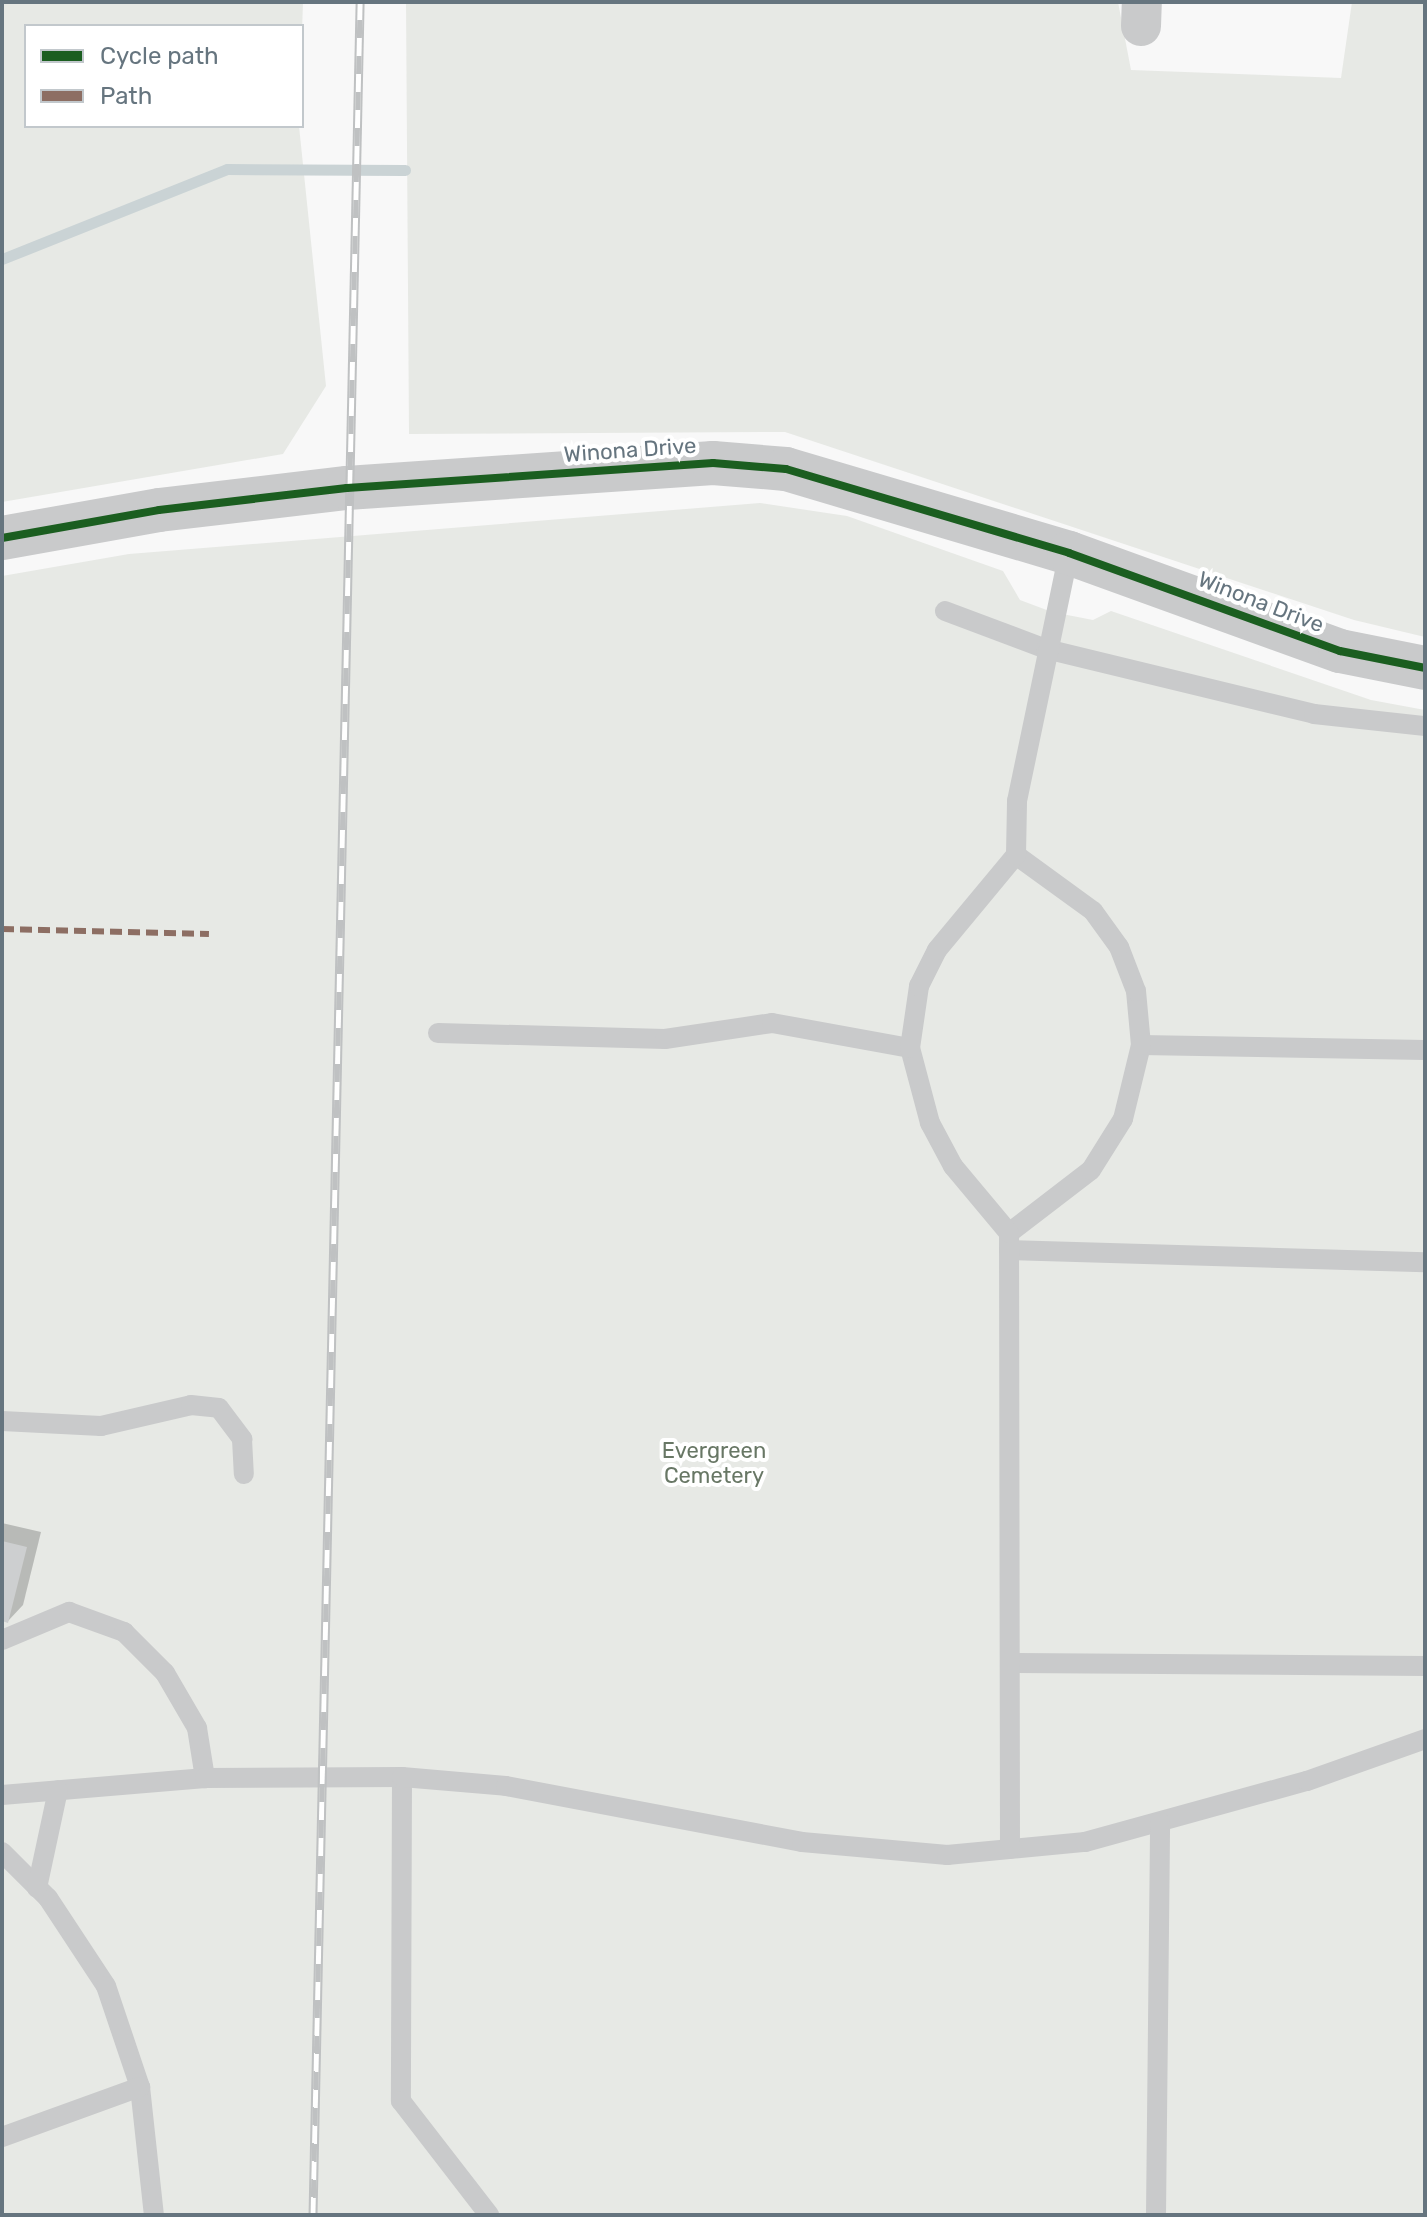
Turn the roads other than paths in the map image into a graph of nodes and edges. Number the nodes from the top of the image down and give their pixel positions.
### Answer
1 (2, 538) edge
2 (1069, 553) junction
3 (945, 611) dead end
4 (1046, 649) junction
5 (1425, 668) edge
6 (1425, 726) edge
7 (1016, 855) junction
8 (438, 1033) dead end
9 (1141, 1045) junction
10 (910, 1048) junction
11 (1425, 1050) edge
12 (1009, 1241) junction
13 (1425, 1262) edge
14 (2, 1421) edge
15 (244, 1474) dead end
16 (2, 1640) edge
17 (1010, 1663) junction
18 (1425, 1666) edge
19 (1425, 1739) edge
20 (402, 1777) junction
21 (205, 1778) junction
22 (58, 1790) junction
23 (2, 1795) edge
24 (1160, 1823) junction
25 (1010, 1849) junction
26 (2, 1852) edge
27 (37, 1888) junction
28 (140, 2087) junction
29 (2, 2137) edge
30 (154, 2215) edge
31 (489, 2215) edge
32 (1156, 2215) edge

1 - 2 street, Winona Drive
2 - 4 lane
2 - 5 street, Winona Drive
3 - 4 lane
4 - 6 lane
4 - 7 lane
7 - 9 lane
7 - 10 lane
8 - 10 lane
9 - 11 lane
9 - 12 lane
10 - 12 lane
12 - 13 lane
12 - 17 lane
14 - 15 lane
16 - 21 lane
17 - 18 lane
17 - 25 lane
19 - 24 lane
20 - 21 lane
20 - 25 lane
20 - 31 lane
21 - 22 lane
22 - 23 lane
22 - 27 lane
24 - 25 lane
24 - 32 lane
26 - 27 lane
27 - 28 lane
28 - 29 lane
28 - 30 lane

